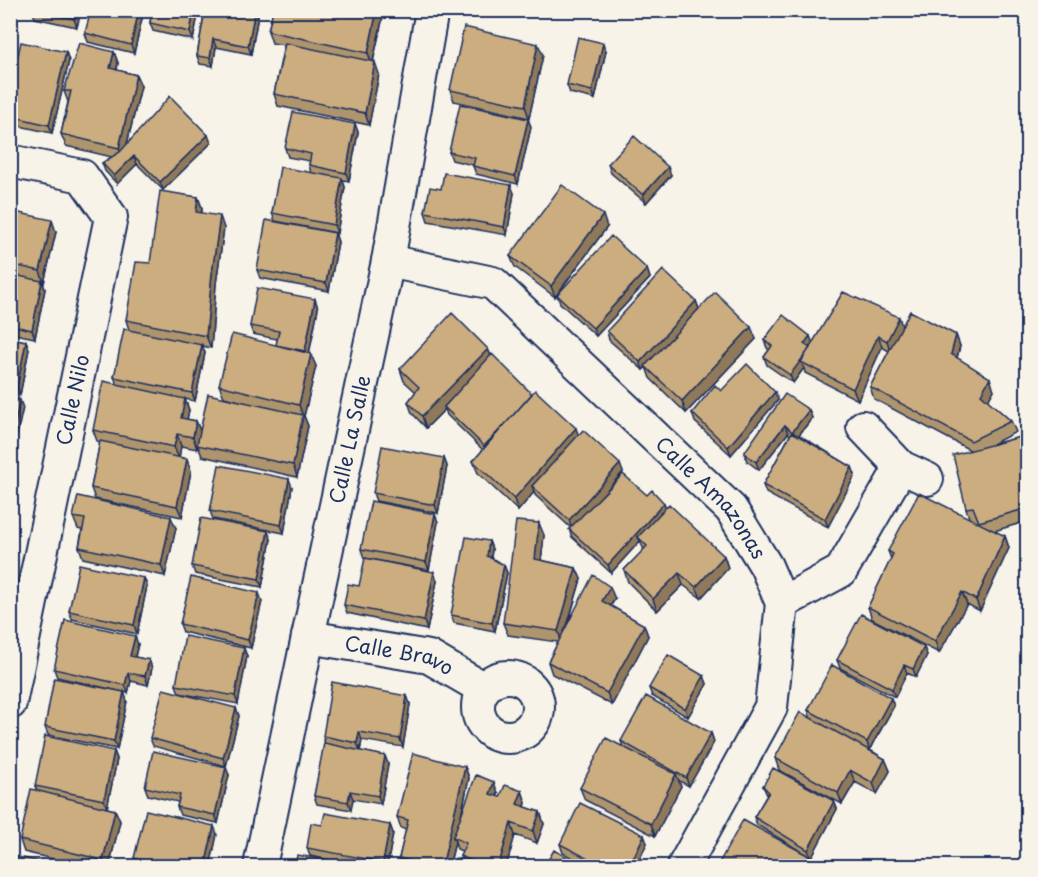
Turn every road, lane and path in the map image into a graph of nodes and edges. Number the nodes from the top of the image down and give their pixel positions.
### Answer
1 (432, 10) edge
2 (10, 161) edge
3 (388, 261) junction
4 (863, 427) dead end
5 (782, 603) junction
6 (308, 637) junction
7 (484, 689) dead end
8 (10, 703) edge
9 (260, 867) edge
10 (684, 867) edge

1 - 3 street, Calle La Salle
2 - 8 street, Calle Nilo
3 - 5 street, Calle Amazonas
3 - 6 street, Calle La Salle
4 - 5 street
5 - 10 street, Calle Amazonas
6 - 7 street, Calle Bravo
6 - 9 street, Calle La Salle

